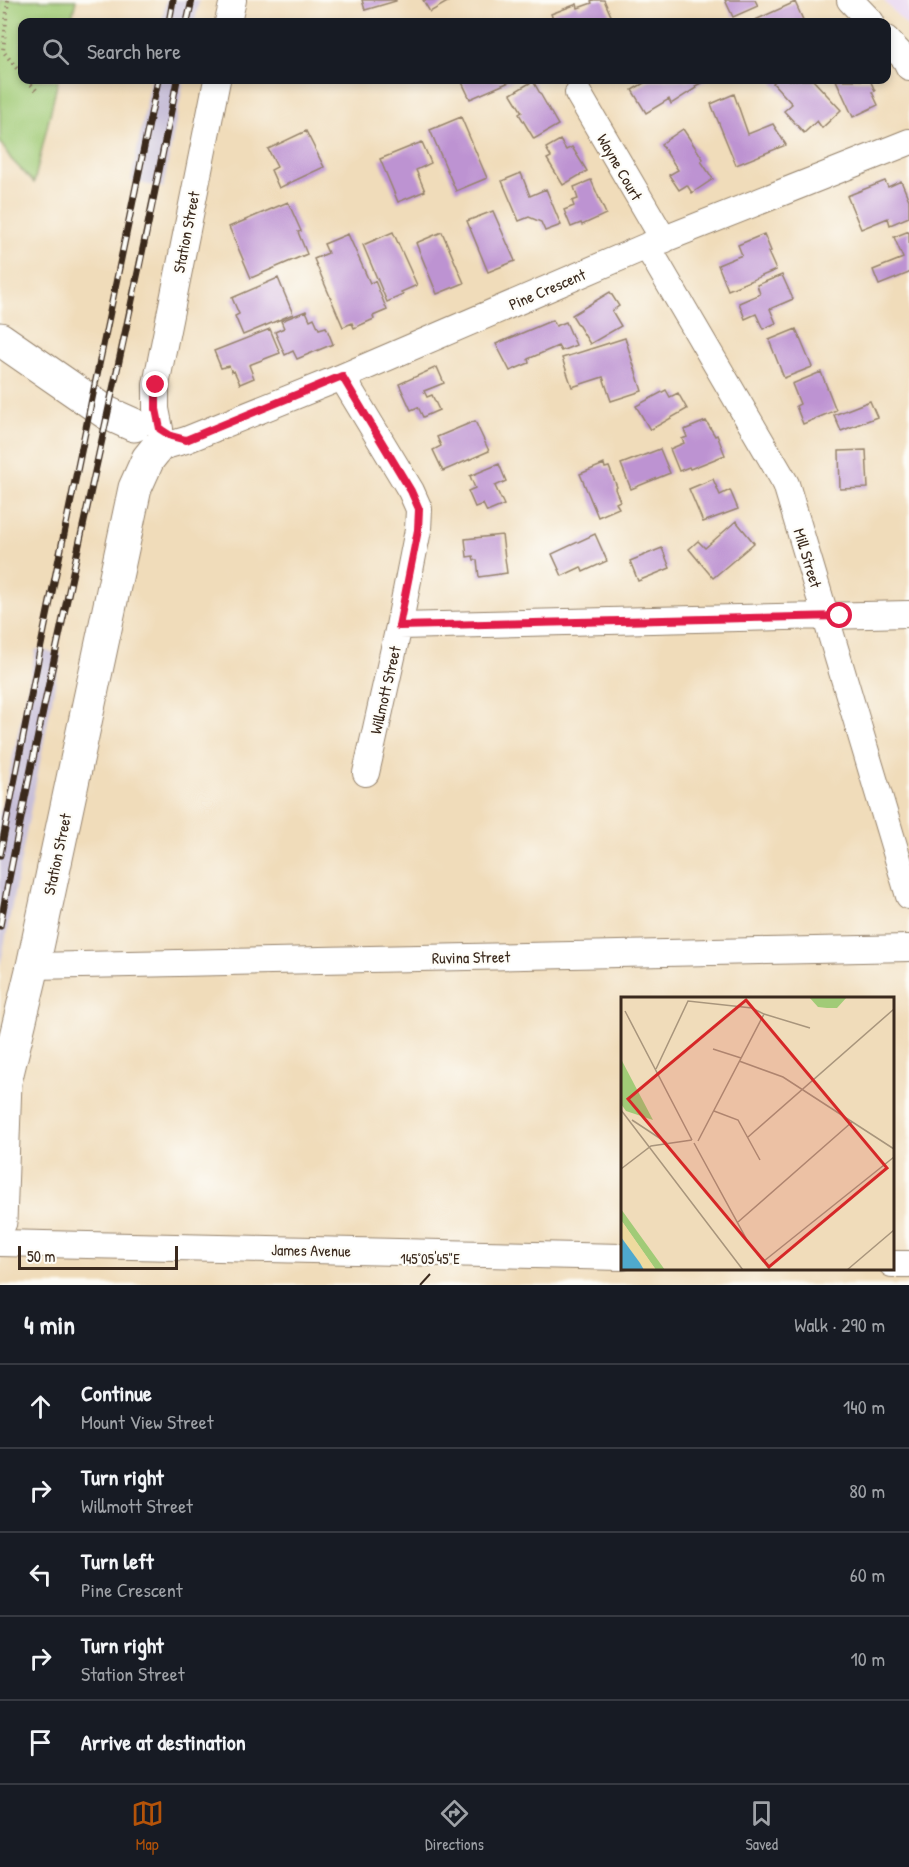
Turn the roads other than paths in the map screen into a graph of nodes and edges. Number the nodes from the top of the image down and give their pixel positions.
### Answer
1 (233, 0) edge
2 (850, 0) edge
3 (229, 18) edge
4 (867, 18) edge
5 (891, 45) edge
6 (909, 67) edge
7 (216, 84) edge
8 (578, 93) dead end
9 (909, 141) edge
10 (656, 243) junction
11 (5, 338) edge
12 (342, 376) junction
13 (146, 434) junction
14 (909, 614) edge
15 (826, 616) junction
16 (399, 626) junction
17 (366, 773) dead end
18 (909, 896) edge
19 (909, 948) edge
20 (33, 966) junction
21 (0, 1222) edge
22 (0, 1243) edge
23 (621, 1257) edge

1 - 3 street
2 - 4 street
5 - 6 street
7 - 13 street, Station Street
8 - 10 street, Wayne Court
9 - 10 street, Pine Crescent
10 - 12 street, Pine Crescent
10 - 15 street, Mill Street
11 - 13 street
12 - 13 street, Pine Crescent
12 - 16 street, Willmott Street
13 - 20 street, Station Street
14 - 15 street
15 - 16 street
15 - 18 street, Mill Street
16 - 17 street, Willmott Street
19 - 20 street, Ruvina Street
20 - 21 street, Station Street
22 - 23 street, James Avenue

